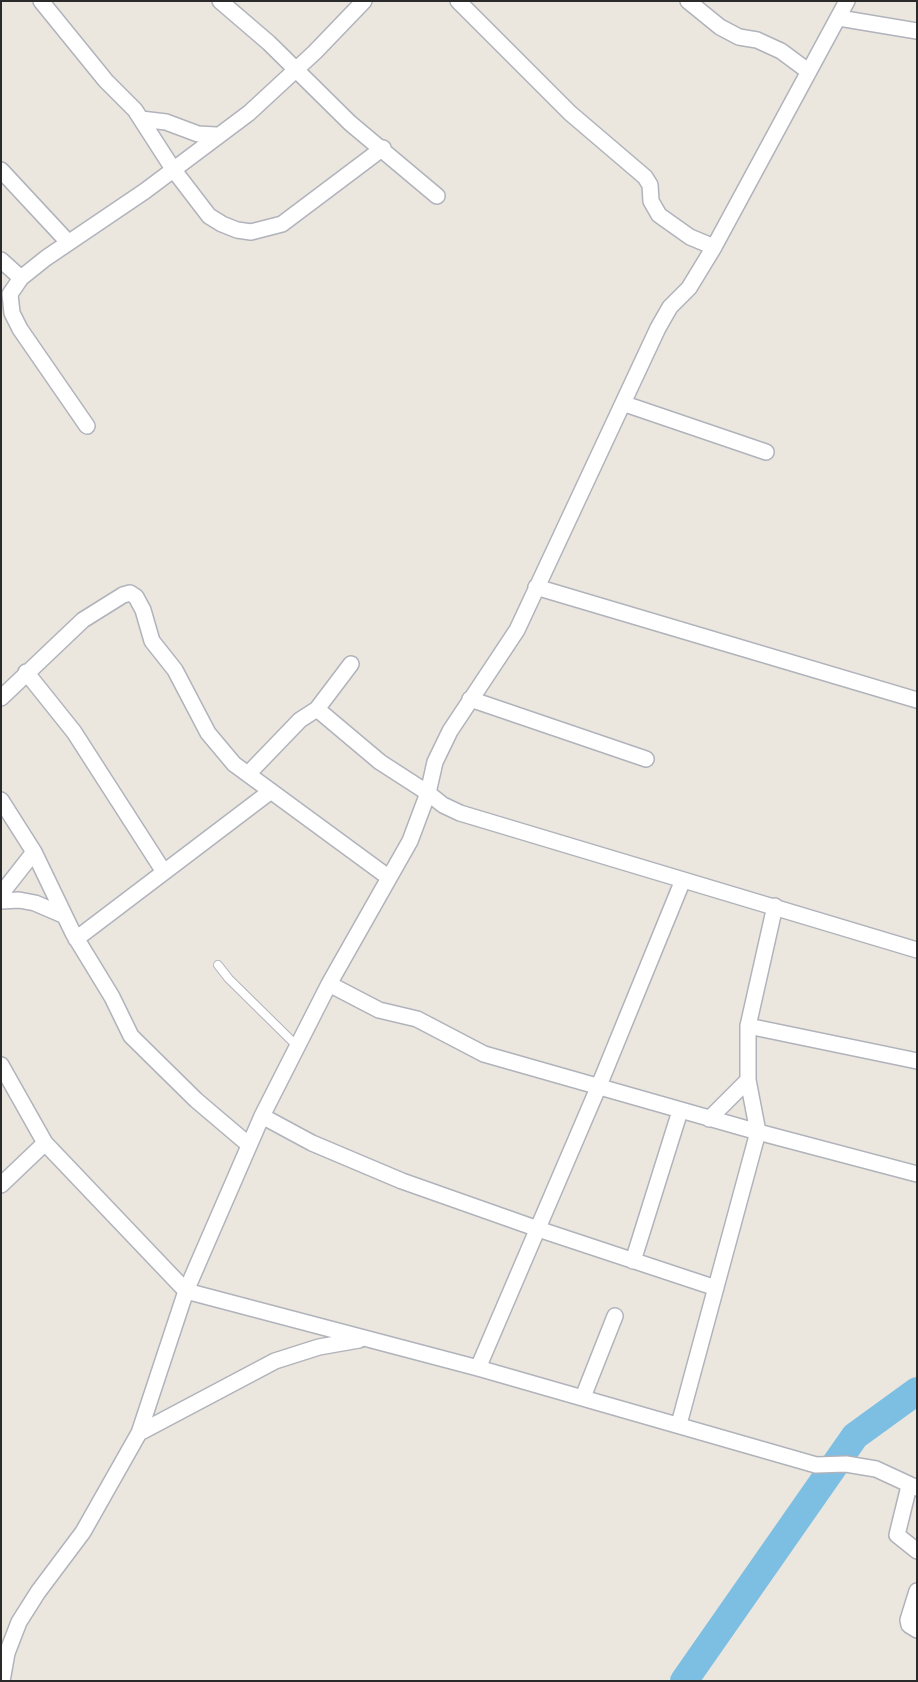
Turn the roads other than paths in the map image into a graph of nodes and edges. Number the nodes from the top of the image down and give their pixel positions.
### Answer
1 (41, 1) edge
2 (220, 1) edge
3 (364, 1) edge
4 (458, 1) edge
5 (688, 1) edge
6 (847, 1) edge
7 (840, 18) junction
8 (917, 31) edge
9 (297, 69) junction
10 (808, 71) junction
11 (141, 119) junction
12 (216, 135) junction
13 (383, 148) junction
14 (173, 169) junction
15 (1, 170) edge
16 (437, 196) dead end
17 (68, 241) junction
18 (714, 247) junction
19 (1, 260) edge
20 (22, 278) junction
21 (625, 404) junction
22 (87, 426) dead end
23 (766, 452) dead end
24 (536, 587) junction
25 (351, 664) dead end
26 (26, 672) junction
27 (1, 698) edge
28 (470, 699) junction
29 (917, 700) edge
30 (317, 708) junction
31 (646, 759) dead end
32 (248, 774) junction
33 (271, 792) junction
34 (428, 792) junction
35 (1, 800) edge
36 (34, 852) junction
37 (164, 872) junction
38 (388, 877) junction
39 (683, 880) junction
40 (1, 894) edge
41 (1, 901) edge
42 (775, 906) junction
43 (63, 915) junction
44 (76, 939) junction
45 (917, 950) edge
46 (218, 965) dead end
47 (329, 984) junction
48 (748, 1026) junction
49 (296, 1045) junction
50 (917, 1061) edge
51 (1, 1064) edge
52 (748, 1080) junction
53 (598, 1088) junction
54 (680, 1110) junction
55 (262, 1116) junction
56 (709, 1119) junction
57 (758, 1132) junction
58 (46, 1143) junction
59 (249, 1145) junction
60 (917, 1174) edge
61 (1, 1185) edge
62 (538, 1229) junction
63 (633, 1260) junction
64 (716, 1288) junction
65 (186, 1291) junction
66 (615, 1316) dead end
67 (366, 1340) junction
68 (478, 1368) junction
69 (583, 1397) junction
70 (679, 1424) junction
71 (139, 1433) junction
72 (913, 1487) edge
73 (917, 1551) edge
74 (917, 1591) edge
75 (917, 1630) edge
76 (4, 1650) edge
77 (2, 1681) edge

1 - 11 street
2 - 9 street
3 - 9 street
4 - 18 street
5 - 10 street
6 - 7 street
7 - 8 street
7 - 10 street
9 - 12 street
9 - 13 street
10 - 18 street
11 - 12 street
11 - 14 street
12 - 14 street
13 - 14 street
13 - 16 street
14 - 17 street
15 - 17 street
17 - 20 street
18 - 21 street
19 - 20 street
20 - 22 street
21 - 23 street
21 - 24 street
24 - 28 street
24 - 29 street
25 - 30 street
26 - 27 street
26 - 32 street
26 - 37 street
28 - 31 street
28 - 34 street
30 - 32 street
30 - 34 street
32 - 33 street
33 - 37 street
33 - 38 street
34 - 38 street
34 - 39 street
35 - 36 street
36 - 40 street
36 - 43 street
37 - 44 street
38 - 47 street
39 - 42 street
39 - 53 street
41 - 43 street
42 - 45 street
42 - 48 street
43 - 44 street
44 - 59 street
46 - 49 lane
47 - 49 street
47 - 53 street
48 - 50 street
48 - 52 street
49 - 55 street
51 - 58 street
52 - 56 street
52 - 57 street
53 - 54 street
53 - 62 street
54 - 56 street
54 - 63 street
55 - 59 street
55 - 62 street
56 - 57 street
57 - 60 street
57 - 64 street
58 - 61 street
58 - 65 street
59 - 65 street
62 - 63 street
62 - 68 street
63 - 64 street
64 - 70 street
65 - 67 street
65 - 71 street
66 - 69 street
67 - 68 street
67 - 71 street
68 - 69 street
69 - 70 street
70 - 72 street
71 - 76 street
72 - 73 street
74 - 75 street
76 - 77 street

